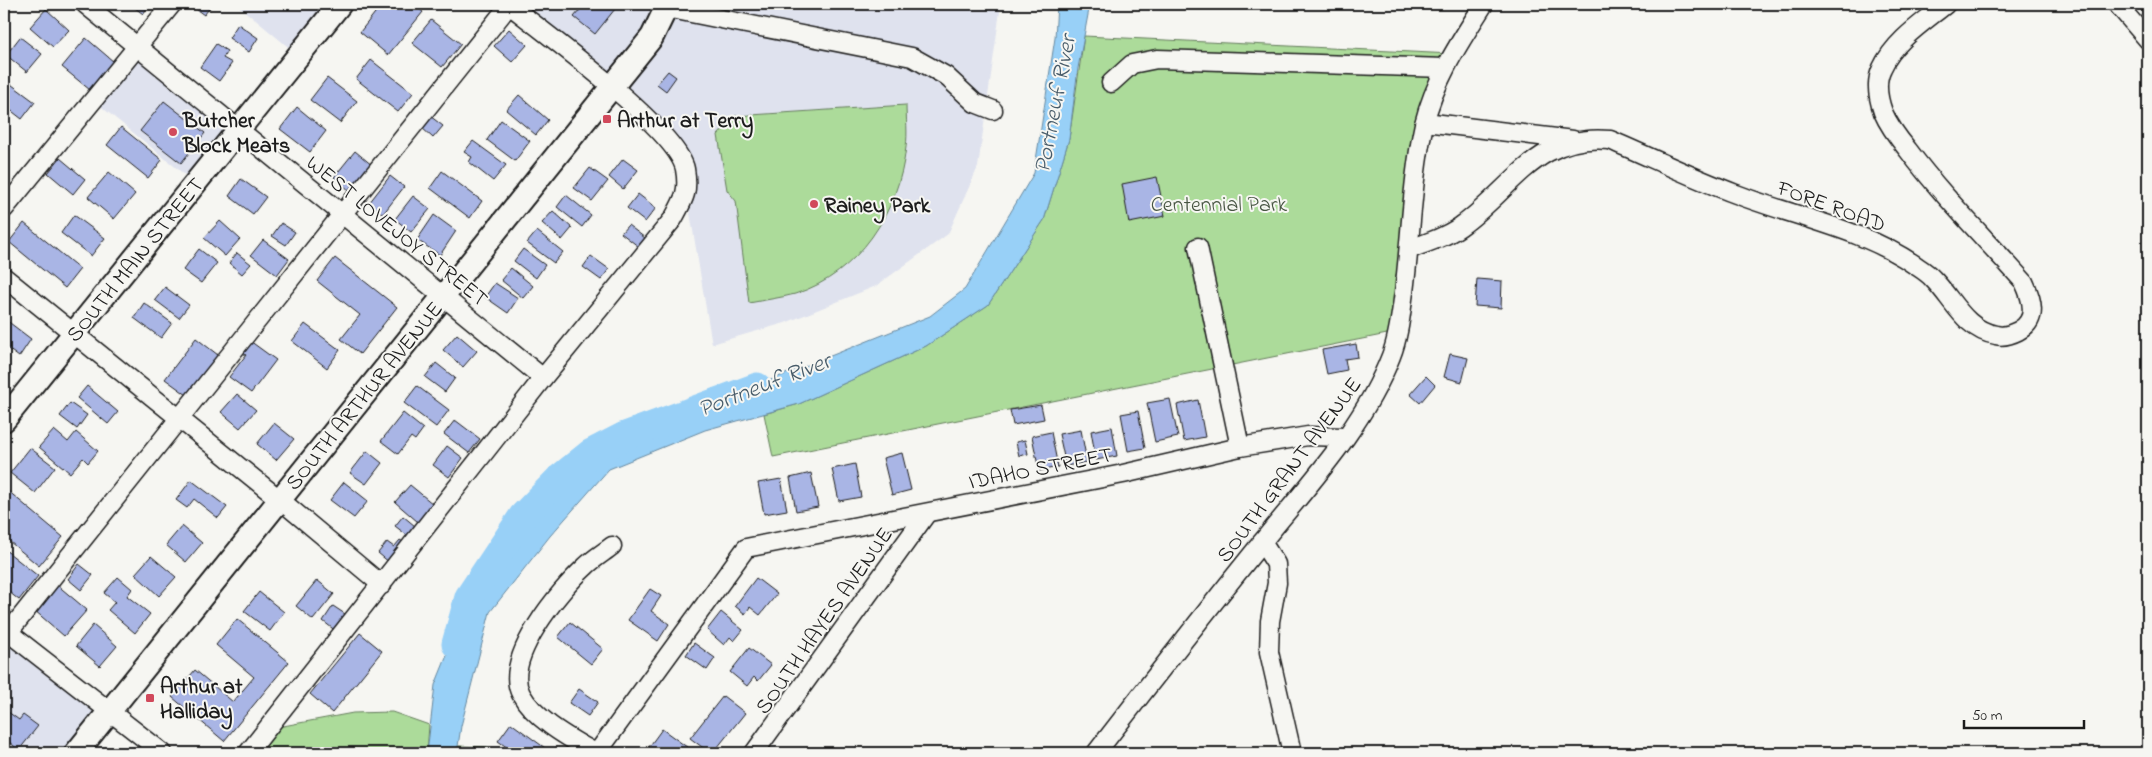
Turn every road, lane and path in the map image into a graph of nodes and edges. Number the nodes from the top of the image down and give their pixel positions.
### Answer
1 (85, 4) edge
2 (172, 4) edge
3 (340, 4) edge
4 (509, 4) edge
5 (1484, 4) edge
6 (1946, 4) edge
7 (667, 6) edge
8 (2123, 6) edge
9 (2148, 40) edge
10 (137, 45) junction
11 (1445, 68) junction
12 (1111, 83) dead end
13 (611, 86) junction
14 (993, 110) dead end
15 (1425, 122) junction
16 (239, 128) junction
17 (1574, 141) junction
18 (4, 209) edge
19 (342, 214) junction
20 (1198, 247) dead end
21 (1410, 249) junction
22 (4, 277) edge
23 (443, 296) junction
24 (73, 334) junction
25 (543, 378) junction
26 (4, 420) edge
27 (178, 420) junction
28 (1344, 437) junction
29 (1240, 447) junction
30 (279, 499) junction
31 (926, 512) junction
32 (1262, 542) junction
33 (612, 546) dead end
34 (382, 585) junction
35 (5, 633) edge
36 (109, 711) junction
37 (76, 753) edge
38 (163, 753) edge
39 (248, 753) edge
40 (596, 753) edge
41 (754, 753) edge
42 (1096, 753) edge
43 (1292, 753) edge

1 - 10 street, WEST LOVEJOY STREET
2 - 10 street
3 - 16 main road, SOUTH MAIN STREET
4 - 13 street
4 - 19 street
5 - 11 street, SOUTH GRANT AVENUE
6 - 17 street, FORE ROAD
7 - 13 main road, SOUTH ARTHUR AVENUE
7 - 14 street
8 - 9 street
10 - 16 street, WEST LOVEJOY STREET
10 - 18 street
11 - 12 street
11 - 15 street, SOUTH GRANT AVENUE
13 - 23 main road, SOUTH ARTHUR AVENUE
13 - 25 street
15 - 17 street
15 - 21 street, SOUTH GRANT AVENUE
16 - 19 street, WEST LOVEJOY STREET
16 - 24 main road, SOUTH MAIN STREET
17 - 21 street, FORE ROAD
19 - 23 street, WEST LOVEJOY STREET
19 - 27 street
20 - 29 street
21 - 28 street, SOUTH GRANT AVENUE
22 - 24 street
23 - 25 street, WEST LOVEJOY STREET
23 - 30 main road, SOUTH ARTHUR AVENUE
24 - 26 main road, SOUTH MAIN STREET
24 - 27 street
25 - 34 street
27 - 30 street
27 - 35 street
28 - 29 street, IDAHO STREET
28 - 32 street, SOUTH GRANT AVENUE
29 - 31 street, IDAHO STREET
30 - 34 street
30 - 36 main road, SOUTH ARTHUR AVENUE
31 - 40 street, IDAHO STREET
31 - 41 street, SOUTH HAYES AVENUE
32 - 42 street, SOUTH GRANT AVENUE
32 - 43 street
33 - 40 street
34 - 39 street
35 - 36 street
36 - 37 main road, SOUTH ARTHUR AVENUE
36 - 38 street

